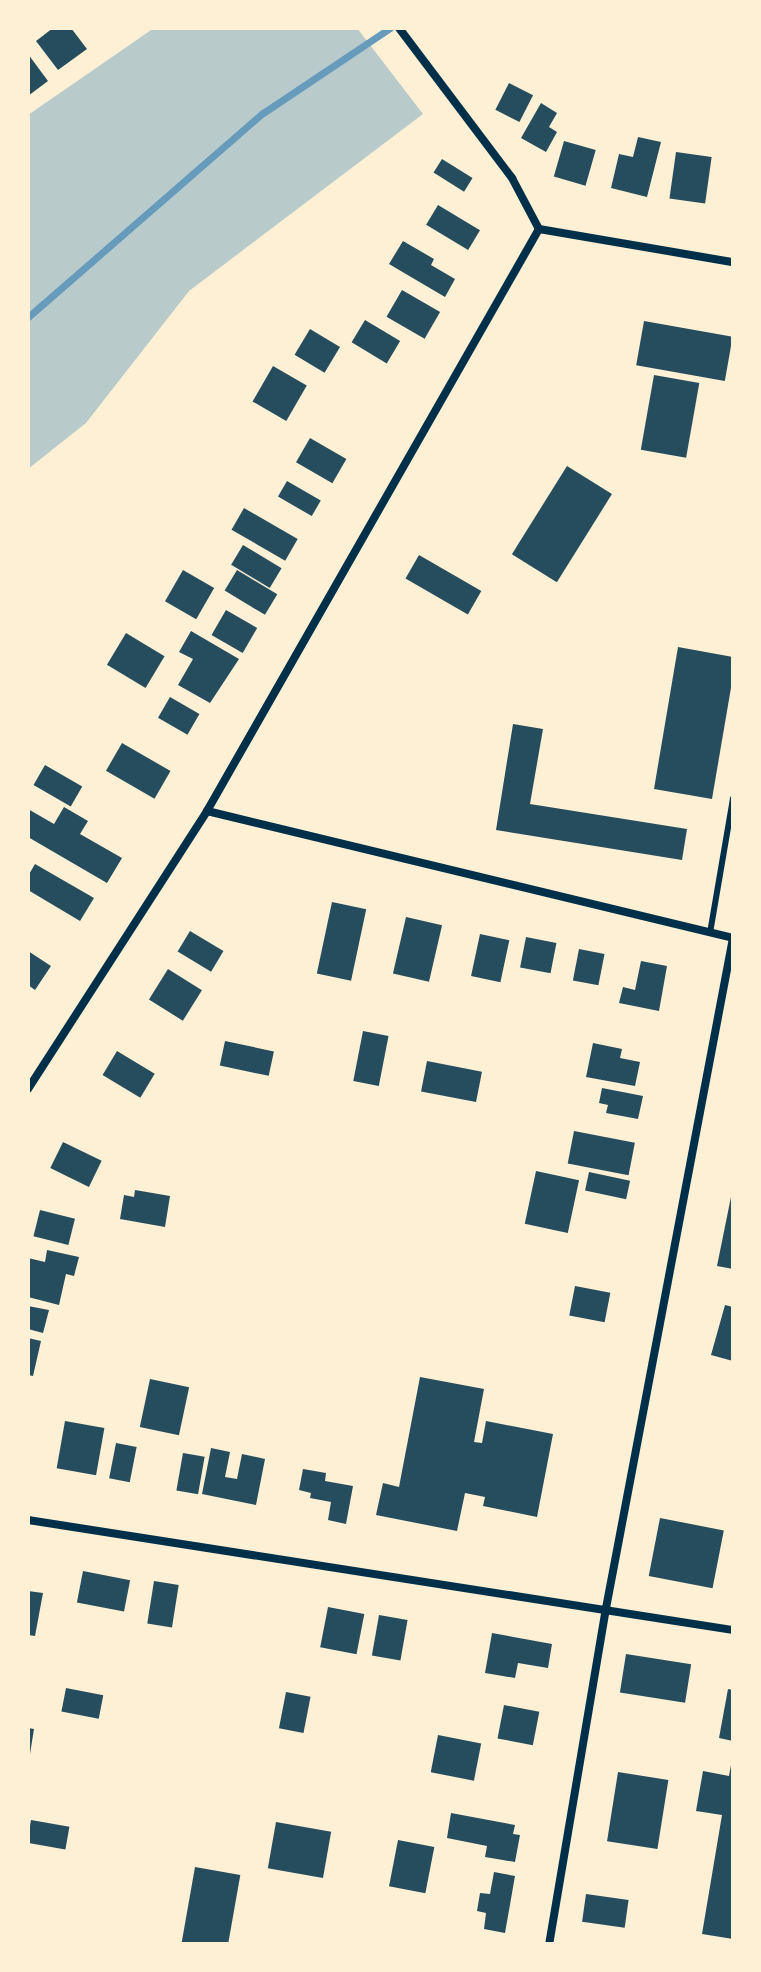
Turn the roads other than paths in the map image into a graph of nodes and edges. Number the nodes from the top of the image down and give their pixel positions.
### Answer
1 (399, 28) edge
2 (539, 229) junction
3 (733, 262) edge
4 (733, 798) edge
5 (207, 811) junction
6 (710, 933) junction
7 (733, 938) edge
8 (28, 1089) edge
9 (28, 1520) edge
10 (606, 1608) junction
11 (733, 1630) edge
12 (549, 1944) edge

1 - 2 street
2 - 3 street
2 - 5 street
4 - 6 lane
5 - 6 street
5 - 8 street
6 - 7 street
7 - 10 street
9 - 10 street
10 - 11 street
10 - 12 street

